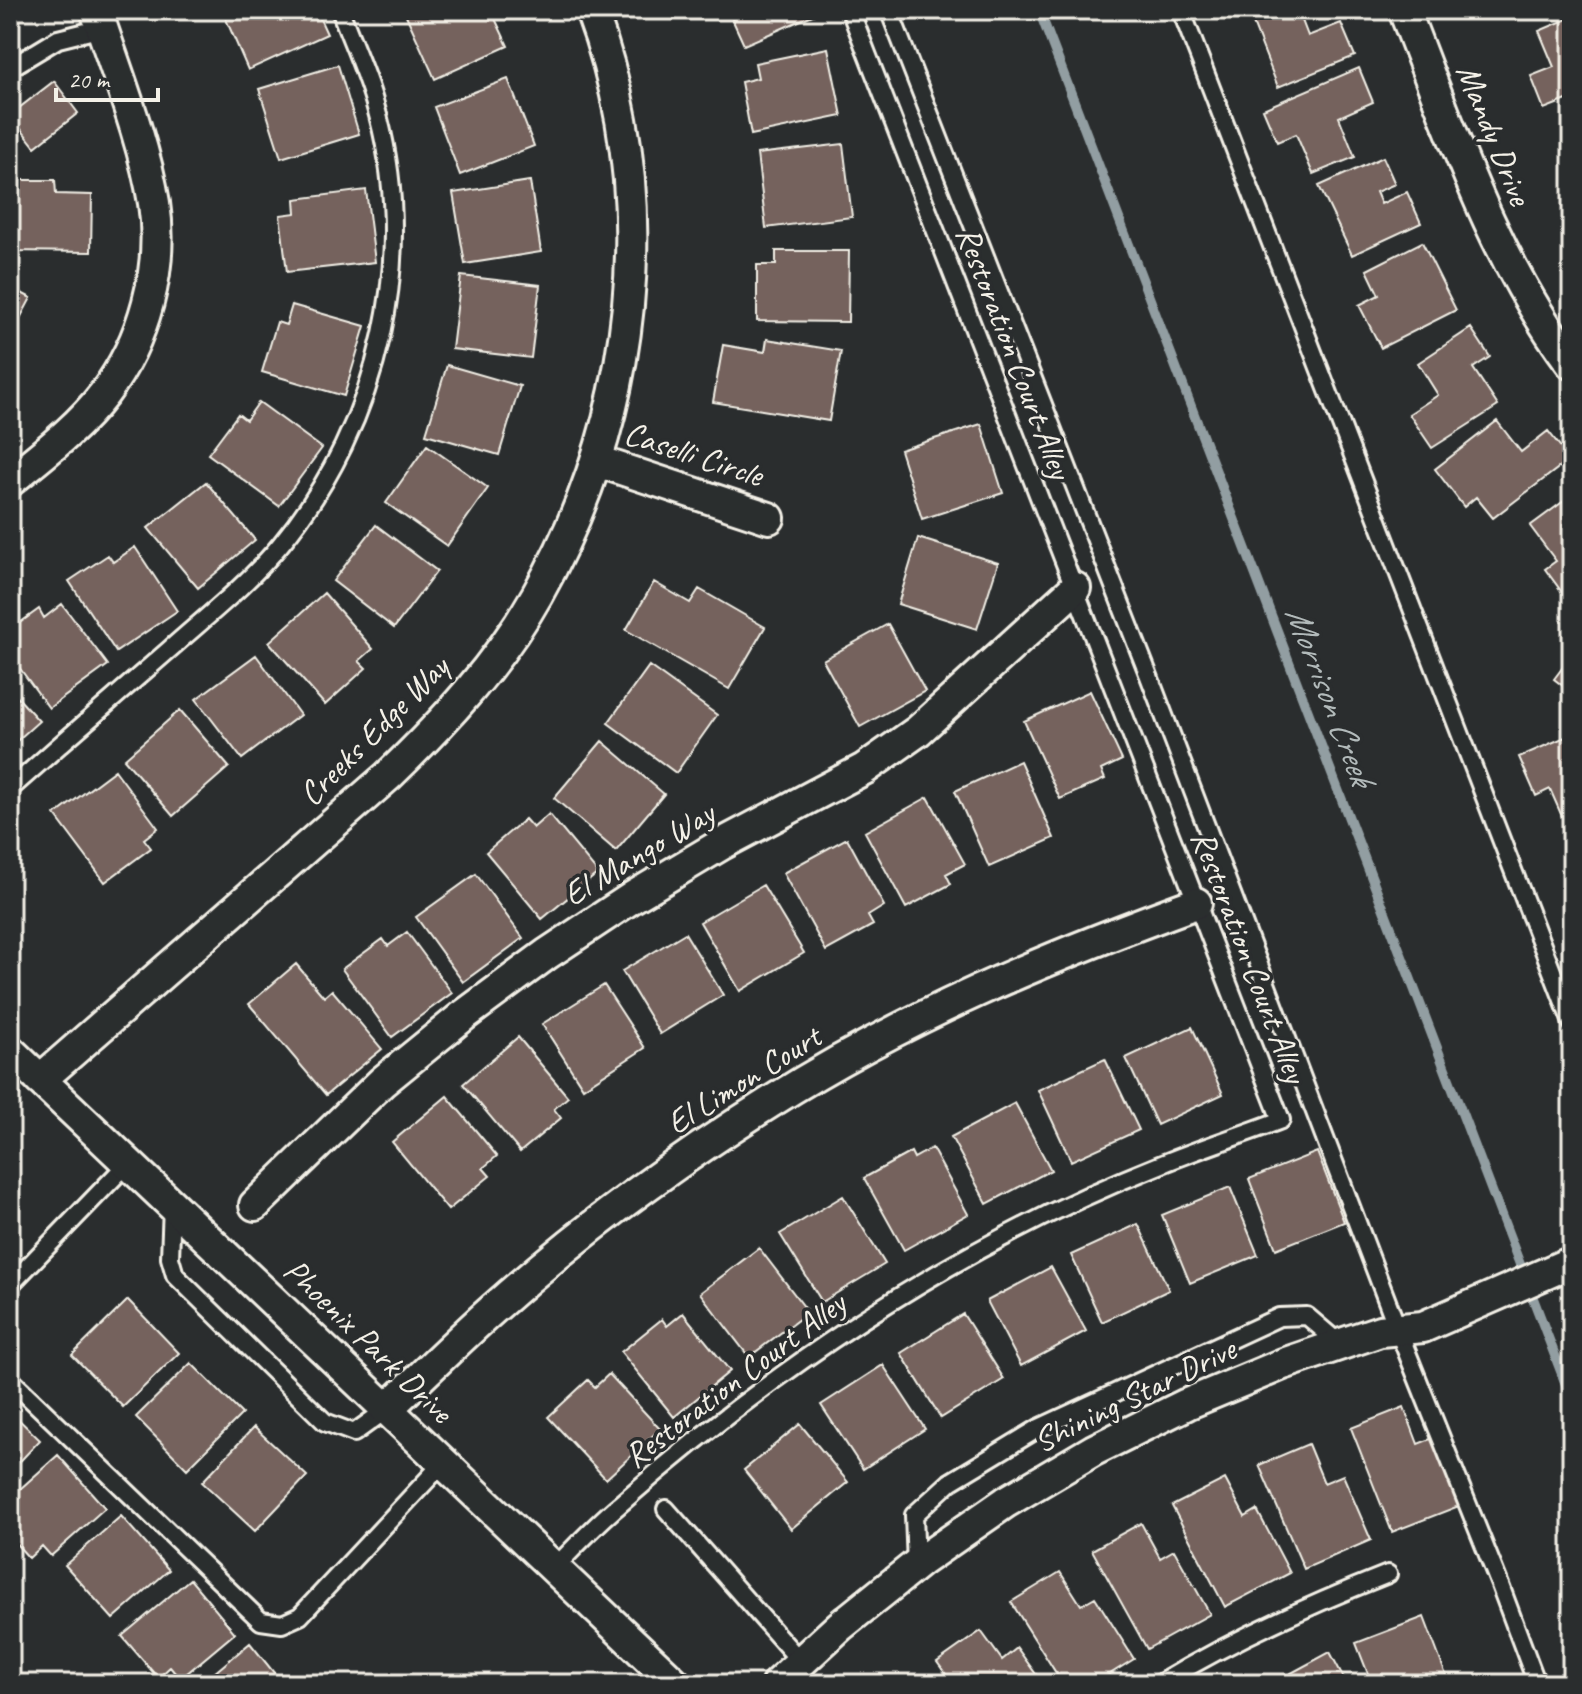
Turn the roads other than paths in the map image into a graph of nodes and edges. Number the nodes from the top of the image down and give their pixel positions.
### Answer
1 (340, 10) edge
2 (591, 10) edge
3 (850, 10) edge
4 (889, 10) edge
5 (1181, 10) edge
6 (1404, 10) edge
7 (99, 19) edge
8 (10, 68) edge
9 (1572, 364) edge
10 (597, 461) junction
11 (10, 481) edge
12 (769, 518) dead end
13 (1075, 588) junction
14 (10, 789) edge
15 (1196, 903) junction
16 (1572, 1023) edge
17 (10, 1051) edge
18 (40, 1080) junction
19 (128, 1163) junction
20 (172, 1205) junction
21 (255, 1205) dead end
22 (1572, 1262) edge
23 (10, 1285) edge
24 (1410, 1328) junction
25 (1341, 1345) junction
26 (10, 1379) edge
27 (386, 1410) junction
28 (443, 1463) junction
29 (666, 1509) dead end
30 (916, 1565) junction
31 (554, 1568) junction
32 (1388, 1574) dead end
33 (801, 1662) junction
34 (676, 1684) edge
35 (777, 1684) edge
36 (1159, 1684) edge
37 (1537, 1684) edge

1 - 14 lane
2 - 10 street, Creeks Edge Way
3 - 13 lane, Restoration Court Alley
4 - 24 lane
5 - 16 lane
6 - 9 street, Mandy Drive
7 - 8 lane
7 - 11 street
10 - 12 street, Caselli Circle
10 - 18 street, Creeks Edge Way
13 - 15 lane, Restoration Court Alley
13 - 21 street, El Mango Way
15 - 27 street, El Limon Court
15 - 31 lane, Restoration Court Alley
17 - 18 street, Phoenix Park Drive
18 - 19 street, Phoenix Park Drive
19 - 20 street, Phoenix Park Drive
19 - 23 lane
20 - 27 street, Phoenix Park Drive
20 - 27 lane
22 - 24 street, Shining Star Drive
24 - 25 street, Shining Star Drive
24 - 37 lane
25 - 30 street, Shining Star Drive
25 - 30 lane
26 - 28 lane
27 - 28 street, Phoenix Park Drive
28 - 31 street, Phoenix Park Drive
29 - 33 lane
30 - 33 street, Shining Star Drive
31 - 34 street, Phoenix Park Drive
32 - 36 lane
33 - 35 street, Shining Star Drive

